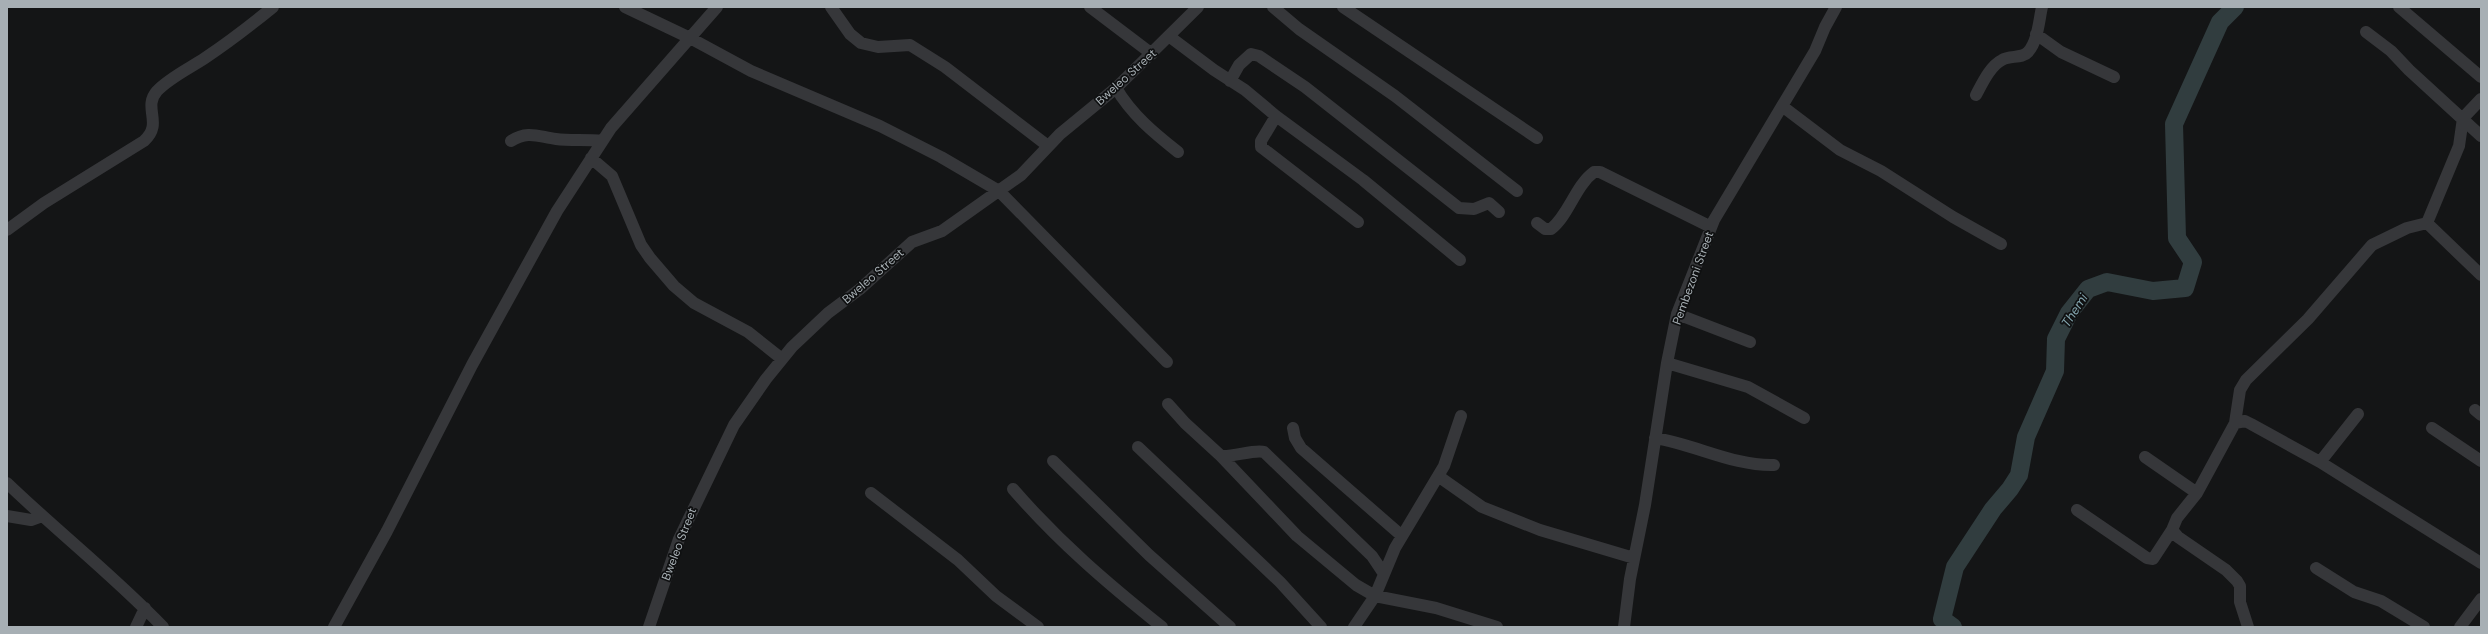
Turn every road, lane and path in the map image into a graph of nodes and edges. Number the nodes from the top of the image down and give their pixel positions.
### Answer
1 (274, 7) edge
2 (625, 7) edge
3 (717, 7) edge
4 (831, 7) edge
5 (1090, 7) edge
6 (1198, 7) edge
7 (1273, 7) edge
8 (1343, 7) edge
9 (2042, 7) edge
10 (2399, 7) edge
11 (1832, 8) edge
12 (2366, 32) dead end
13 (2036, 34) junction
14 (1170, 37) junction
15 (690, 38) junction
16 (1152, 54) junction
17 (2114, 76) dead end
18 (2481, 77) edge
19 (1230, 81) junction
20 (1116, 88) junction
21 (1976, 95) dead end
22 (2481, 99) edge
23 (1782, 106) junction
24 (1276, 116) junction
25 (2463, 118) junction
26 (2481, 136) edge
27 (1537, 138) dead end
28 (511, 141) dead end
29 (602, 141) junction
30 (1048, 146) junction
31 (1178, 152) dead end
32 (591, 158) junction
33 (999, 191) junction
34 (1517, 191) dead end
35 (1499, 212) dead end
36 (1358, 222) dead end
37 (1537, 223) dead end
38 (2427, 223) junction
39 (1711, 227) junction
40 (7, 230) edge
41 (2001, 244) dead end
42 (1460, 260) dead end
43 (2481, 275) edge
44 (1677, 314) junction
45 (1750, 342) dead end
46 (782, 358) junction
47 (1167, 362) dead end
48 (1667, 362) junction
49 (1168, 404) dead end
50 (2358, 414) dead end
51 (1461, 416) dead end
52 (1804, 418) dead end
53 (2235, 423) junction
54 (1293, 428) dead end
55 (2432, 428) dead end
56 (1655, 438) junction
57 (1138, 447) dead end
58 (1221, 456) junction
59 (2145, 457) dead end
60 (1053, 461) dead end
61 (2481, 461) edge
62 (2320, 462) junction
63 (1774, 466) dead end
64 (1438, 476) junction
65 (7, 483) edge
66 (1013, 489) dead end
67 (872, 493) dead end
68 (2197, 493) junction
69 (2077, 510) dead end
70 (7, 516) edge
71 (42, 516) junction
72 (2172, 530) junction
73 (1402, 536) junction
74 (1634, 558) junction
75 (2481, 564) edge
76 (2316, 568) dead end
77 (1384, 574) junction
78 (1375, 596) junction
79 (2481, 599) edge
80 (145, 608) junction
81 (136, 627) edge
82 (163, 627) edge
83 (334, 627) edge
84 (649, 627) edge
85 (1038, 627) edge
86 (1162, 627) edge
87 (1230, 627) edge
88 (1321, 627) edge
89 (1354, 627) edge
90 (1497, 627) edge
91 (1624, 627) edge
92 (2248, 627) edge
93 (2424, 627) edge
94 (2460, 627) edge

1 - 40 street
2 - 15 street
3 - 15 street
4 - 30 street
5 - 16 street
6 - 14 street, Bweleo Street
7 - 34 street
8 - 27 street
9 - 13 street
10 - 18 street
11 - 23 street, Pembezoni Street
12 - 25 street
13 - 17 street
13 - 21 street
14 - 16 street, Bweleo Street
14 - 19 street
15 - 29 street
15 - 33 street
16 - 20 street, Bweleo Street
19 - 24 street
19 - 35 street
20 - 30 street, Bweleo Street
20 - 31 street
22 - 25 street
23 - 39 street, Pembezoni Street
23 - 41 street
24 - 36 street
24 - 42 street
25 - 26 street
25 - 38 street
28 - 29 street
29 - 32 street
30 - 33 street, Bweleo Street
32 - 46 street
32 - 83 street
33 - 46 street, Bweleo Street
33 - 47 street
37 - 39 street
38 - 43 street
38 - 53 street
39 - 44 street, Pembezoni Street
44 - 45 street
44 - 48 street, Pembezoni Street
46 - 84 street, Bweleo Street
48 - 52 street
48 - 56 street, Pembezoni Street
49 - 58 street
50 - 62 street
51 - 64 street
53 - 62 street
53 - 68 street
54 - 73 street
55 - 61 street
56 - 63 street
56 - 74 street, Pembezoni Street
57 - 88 street
58 - 77 street
58 - 78 street
59 - 68 street
60 - 87 street
62 - 75 street
64 - 73 street
64 - 74 street
65 - 71 street
66 - 86 street
67 - 85 street
68 - 72 street
69 - 72 street
70 - 71 street
71 - 80 street
72 - 92 street
73 - 77 street
74 - 91 street, Pembezoni Street
76 - 93 street
77 - 78 street
78 - 89 street
78 - 90 street
79 - 94 street
80 - 81 street
80 - 82 street

